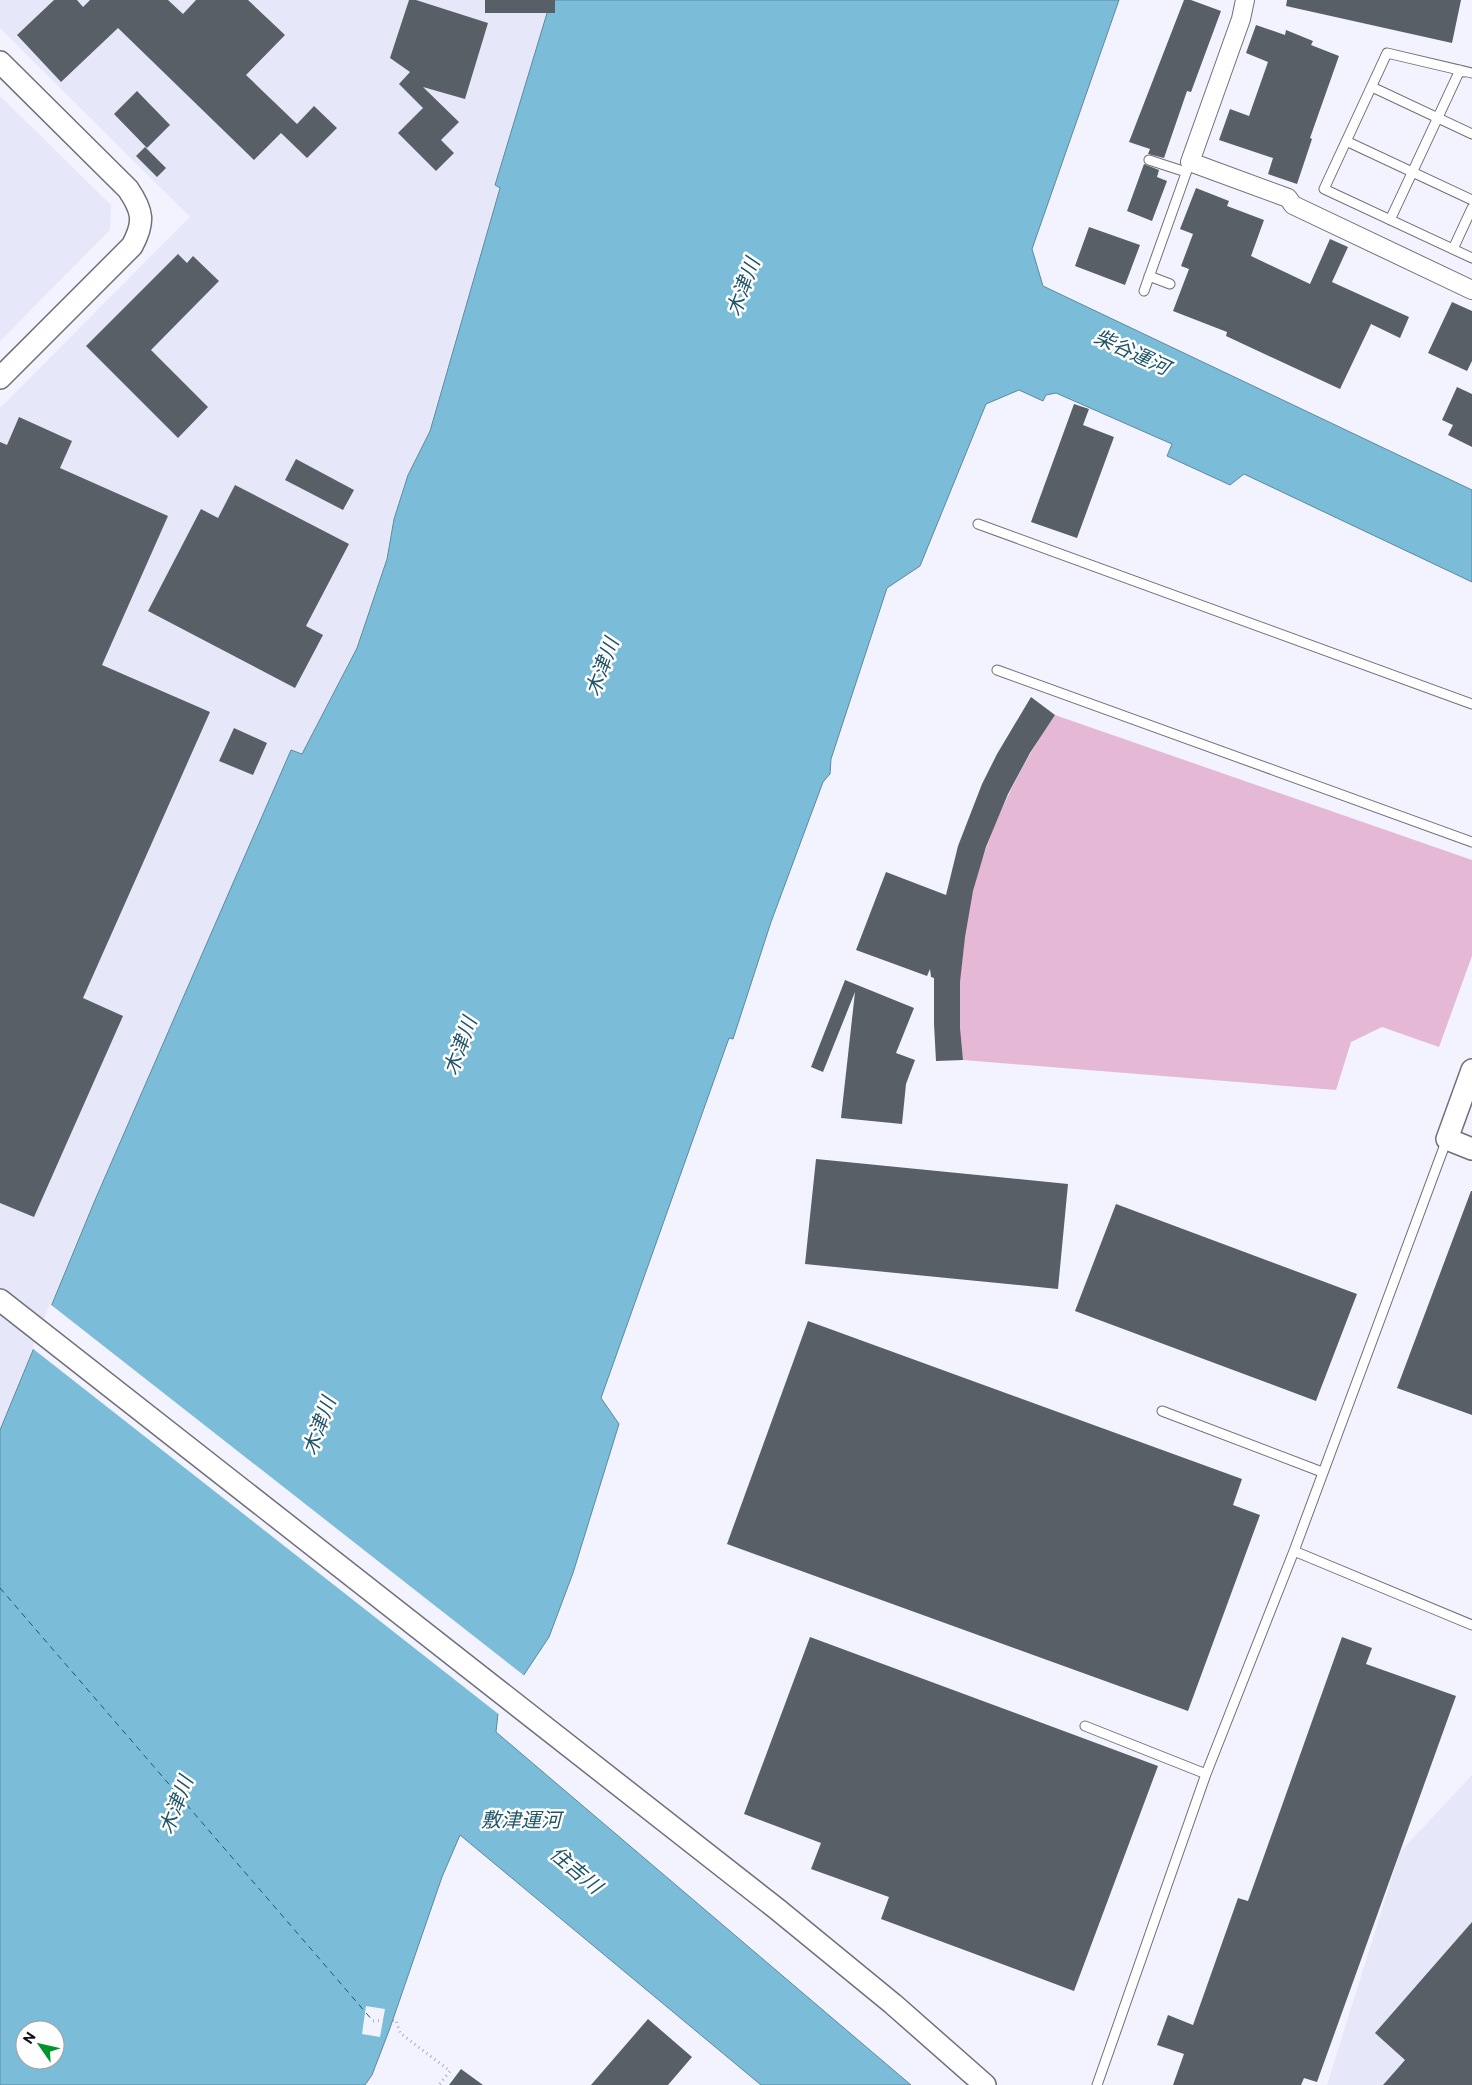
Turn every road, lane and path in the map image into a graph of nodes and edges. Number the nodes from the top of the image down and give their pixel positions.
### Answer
1 (1245, 0) edge
2 (0, 62) edge
3 (1460, 70) junction
4 (1472, 74) edge
5 (1372, 87) junction
6 (1438, 118) junction
7 (1472, 134) edge
8 (1346, 141) junction
9 (1149, 160) dead end
10 (1188, 167) junction
11 (1412, 172) junction
12 (1472, 200) edge
13 (1472, 208) edge
14 (1390, 220) junction
15 (1453, 249) junction
16 (1472, 258) edge
17 (1149, 276) junction
18 (1170, 284) dead end
19 (1472, 290) edge
20 (1144, 291) dead end
21 (0, 378) edge
22 (978, 524) dead end
23 (997, 670) dead end
24 (1472, 704) edge
25 (1472, 842) edge
26 (1472, 1070) edge
27 (1447, 1139) junction
28 (1472, 1149) edge
29 (0, 1300) edge
30 (1162, 1411) dead end
31 (1322, 1472) junction
32 (1294, 1551) junction
33 (1472, 1625) edge
34 (1085, 1726) dead end
35 (1206, 1774) junction
36 (373, 2021) dead end
37 (439, 2085) edge
38 (985, 2085) edge
39 (1097, 2085) edge

1 - 10 street
2 - 21 street
3 - 4 lane
3 - 5 lane
3 - 6 lane
5 - 6 lane
5 - 8 lane
6 - 7 lane
6 - 11 lane
8 - 11 lane
8 - 14 lane
9 - 10 lane
10 - 17 lane
10 - 19 street
11 - 12 lane
11 - 14 lane
13 - 15 lane
14 - 15 lane
15 - 16 lane
17 - 18 lane
17 - 20 lane
22 - 24 lane
23 - 25 lane
26 - 27 street
27 - 28 street
27 - 31 lane
29 - 38 street
30 - 31 lane
31 - 32 lane
32 - 33 lane
32 - 35 lane
34 - 35 lane
35 - 39 lane
36 - 37 path

